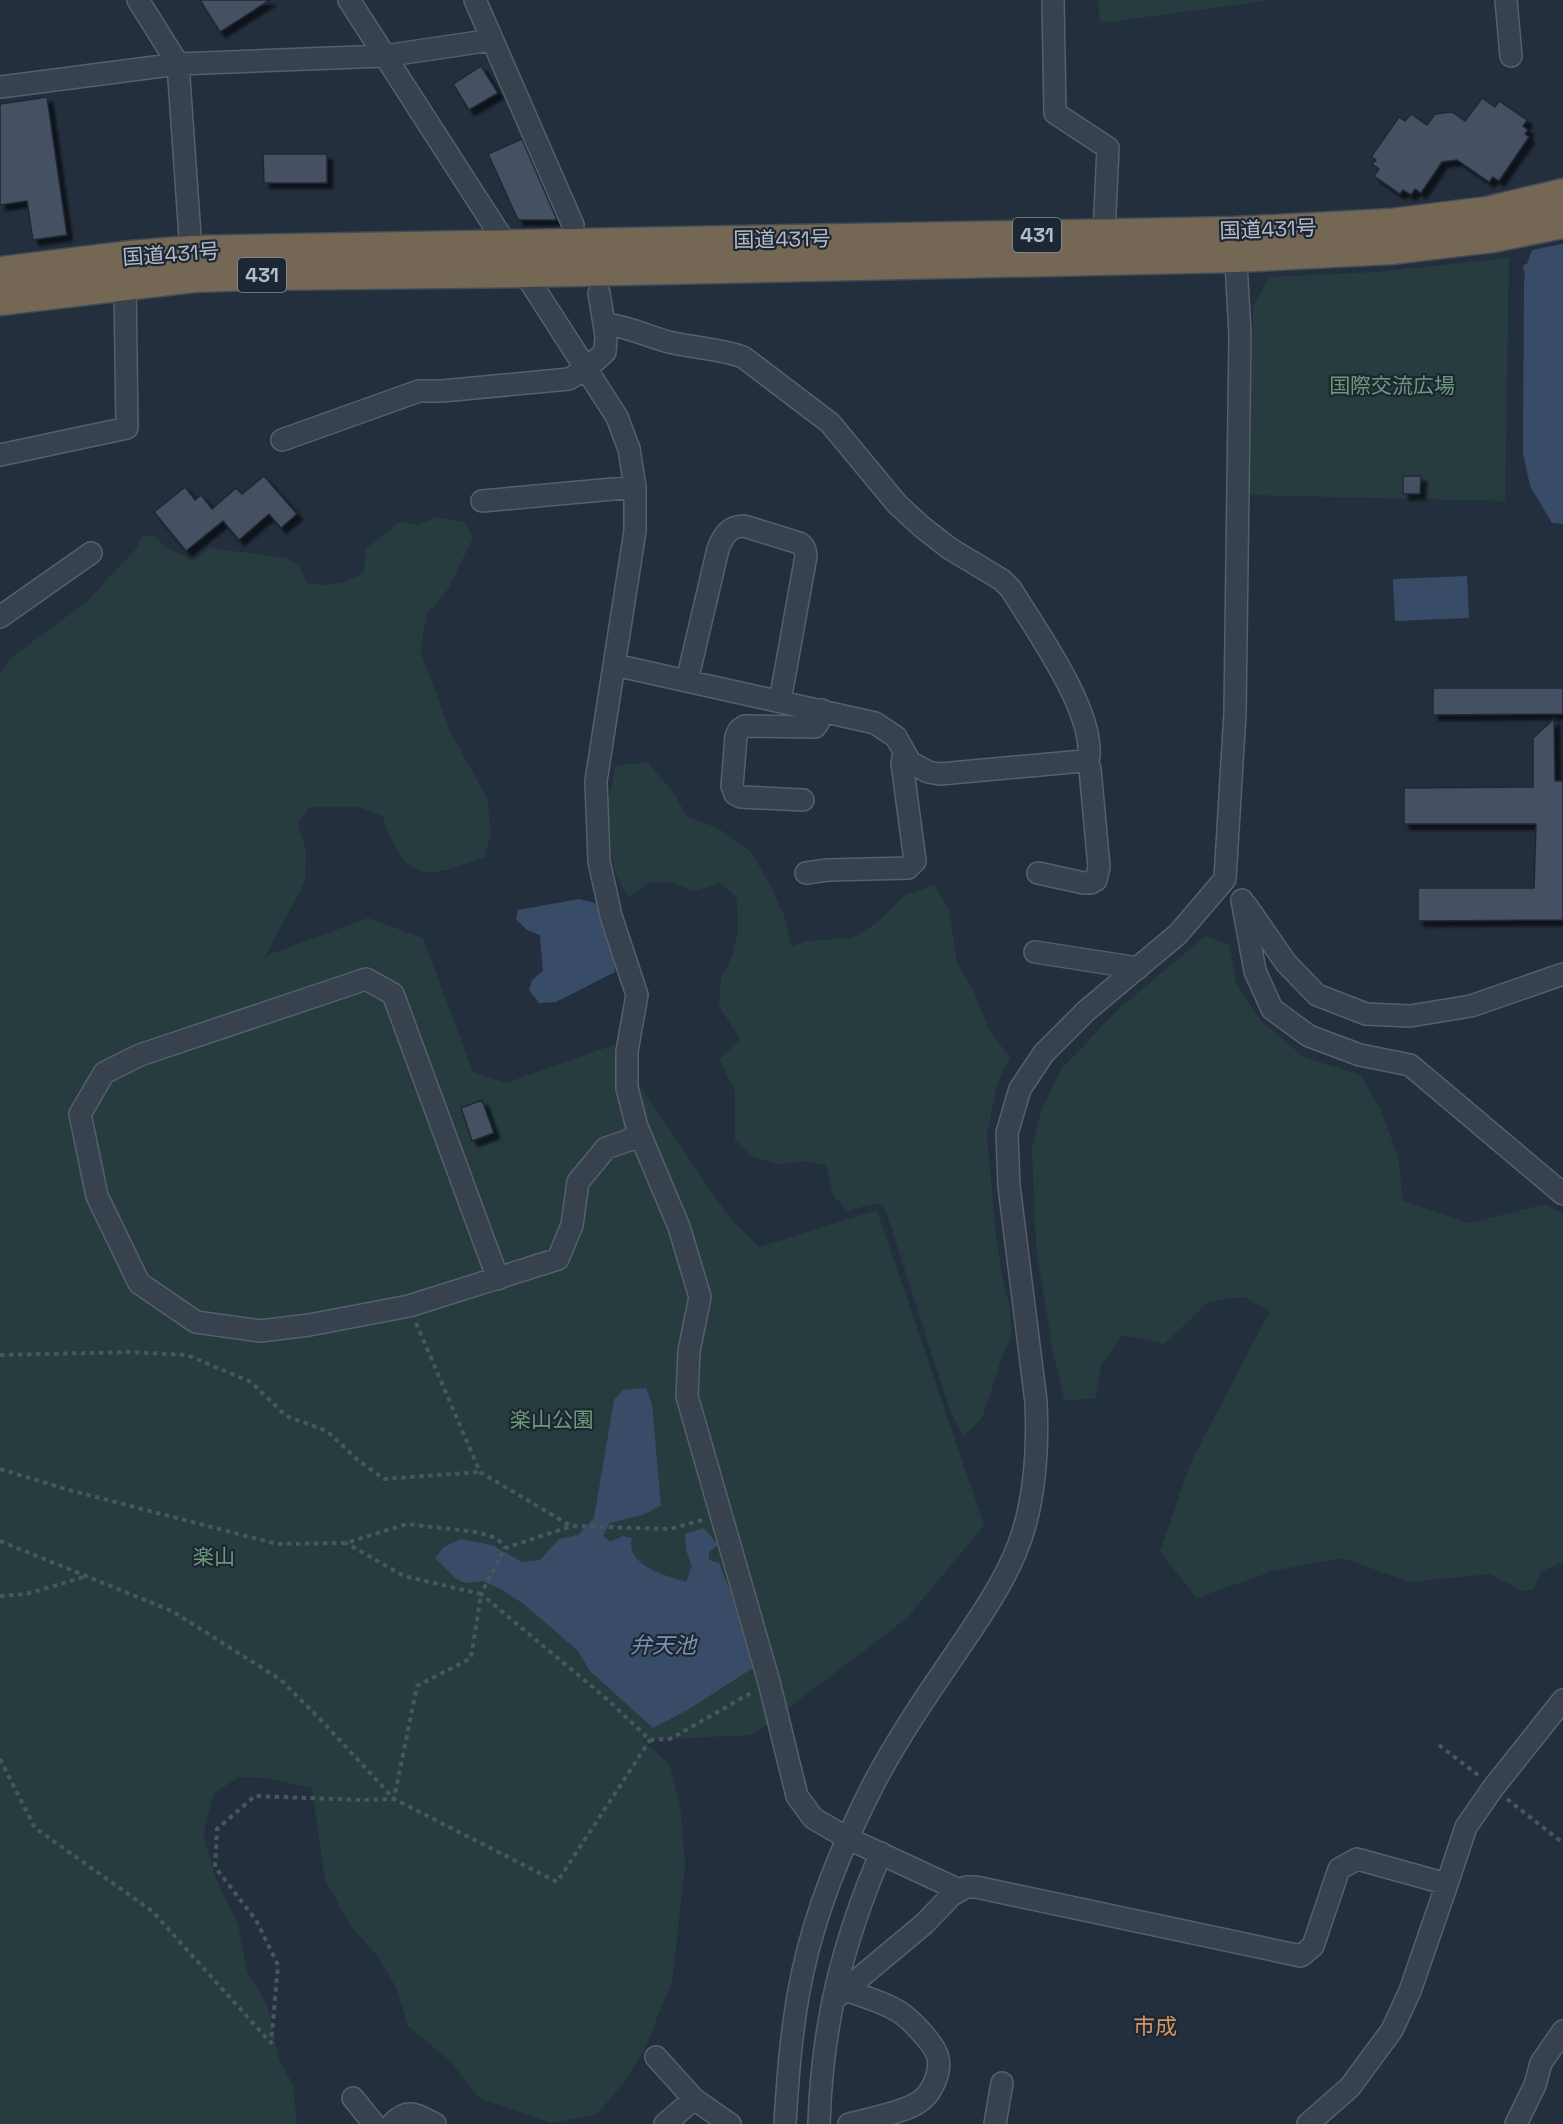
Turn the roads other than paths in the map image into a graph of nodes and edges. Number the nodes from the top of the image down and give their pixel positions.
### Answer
1 (138, 0) edge
2 (349, 0) edge
3 (475, 0) edge
4 (1053, 0) edge
5 (1506, 0) edge
6 (492, 40) junction
7 (384, 56) junction
8 (1511, 56) dead end
9 (178, 64) junction
10 (0, 87) edge
11 (1563, 194) edge
12 (1563, 223) edge
13 (573, 225) dead end
14 (1104, 234) junction
15 (1235, 244) junction
16 (508, 246) junction
17 (191, 251) junction
18 (0, 272) edge
19 (525, 272) junction
20 (125, 284) junction
21 (599, 293) dead end
22 (0, 300) edge
23 (605, 324) junction
24 (586, 369) junction
25 (282, 440) dead end
26 (0, 455) edge
27 (635, 487) junction
28 (482, 501) dead end
29 (91, 553) dead end
30 (0, 617) edge
31 (615, 665) junction
32 (687, 681) junction
33 (780, 701) junction
34 (822, 710) junction
35 (904, 753) junction
36 (1087, 759) junction
37 (803, 800) dead end
38 (806, 873) dead end
39 (1038, 873) dead end
40 (1225, 879) junction
41 (1242, 900) junction
42 (1035, 952) dead end
43 (1138, 968) junction
44 (1563, 974) edge
45 (641, 1136) junction
46 (1563, 1194) edge
47 (498, 1279) junction
48 (1563, 1700) edge
49 (847, 1838) junction
50 (881, 1853) junction
51 (1447, 1884) junction
52 (959, 1890) junction
53 (839, 1995) junction
54 (1563, 2031) edge
55 (656, 2057) dead end
56 (1002, 2083) dead end
57 (353, 2098) dead end
58 (694, 2099) junction
59 (374, 2124) edge
60 (392, 2124) edge
61 (435, 2124) edge
62 (665, 2124) edge
63 (730, 2124) edge
64 (785, 2124) edge
65 (819, 2124) edge
66 (849, 2124) edge
67 (995, 2124) edge
68 (1308, 2124) edge
69 (1516, 2124) edge

1 - 9 street
2 - 7 street
3 - 6 street
4 - 14 street
5 - 8 street
6 - 7 street
6 - 13 street
7 - 9 street
7 - 16 street
9 - 10 street
9 - 17 street
11 - 15 highway, 国道431号 / 431
12 - 15 highway, 国道431号 / 431
14 - 15 highway, 国道431号 / 431
14 - 16 highway, 国道431号 / 431
15 - 19 highway, 国道431号 / 431
15 - 40 street
16 - 17 highway, 国道431号 / 431
16 - 19 street
17 - 18 highway, 国道431号 / 431
19 - 20 highway, 国道431号 / 431
19 - 24 street
20 - 22 highway, 国道431号 / 431
20 - 26 street
21 - 23 street
23 - 24 street
23 - 36 street
24 - 25 street
24 - 27 street
27 - 28 street
27 - 31 street
29 - 30 street
31 - 32 street
31 - 45 street
32 - 33 street
32 - 33 street
33 - 34 street
34 - 35 street
34 - 37 street
35 - 36 street
35 - 38 street
36 - 39 street
40 - 41 street
40 - 43 street
41 - 44 street
41 - 46 street
42 - 43 street
43 - 49 street
45 - 47 street
45 - 49 street
47 - 47 street
48 - 51 street
49 - 50 street
49 - 64 street
50 - 52 street
50 - 53 street
51 - 52 street
51 - 68 street
52 - 53 street
53 - 65 street
53 - 66 street
54 - 69 street
55 - 58 street
56 - 67 street
57 - 59 street
58 - 62 street
58 - 63 street
60 - 61 street

